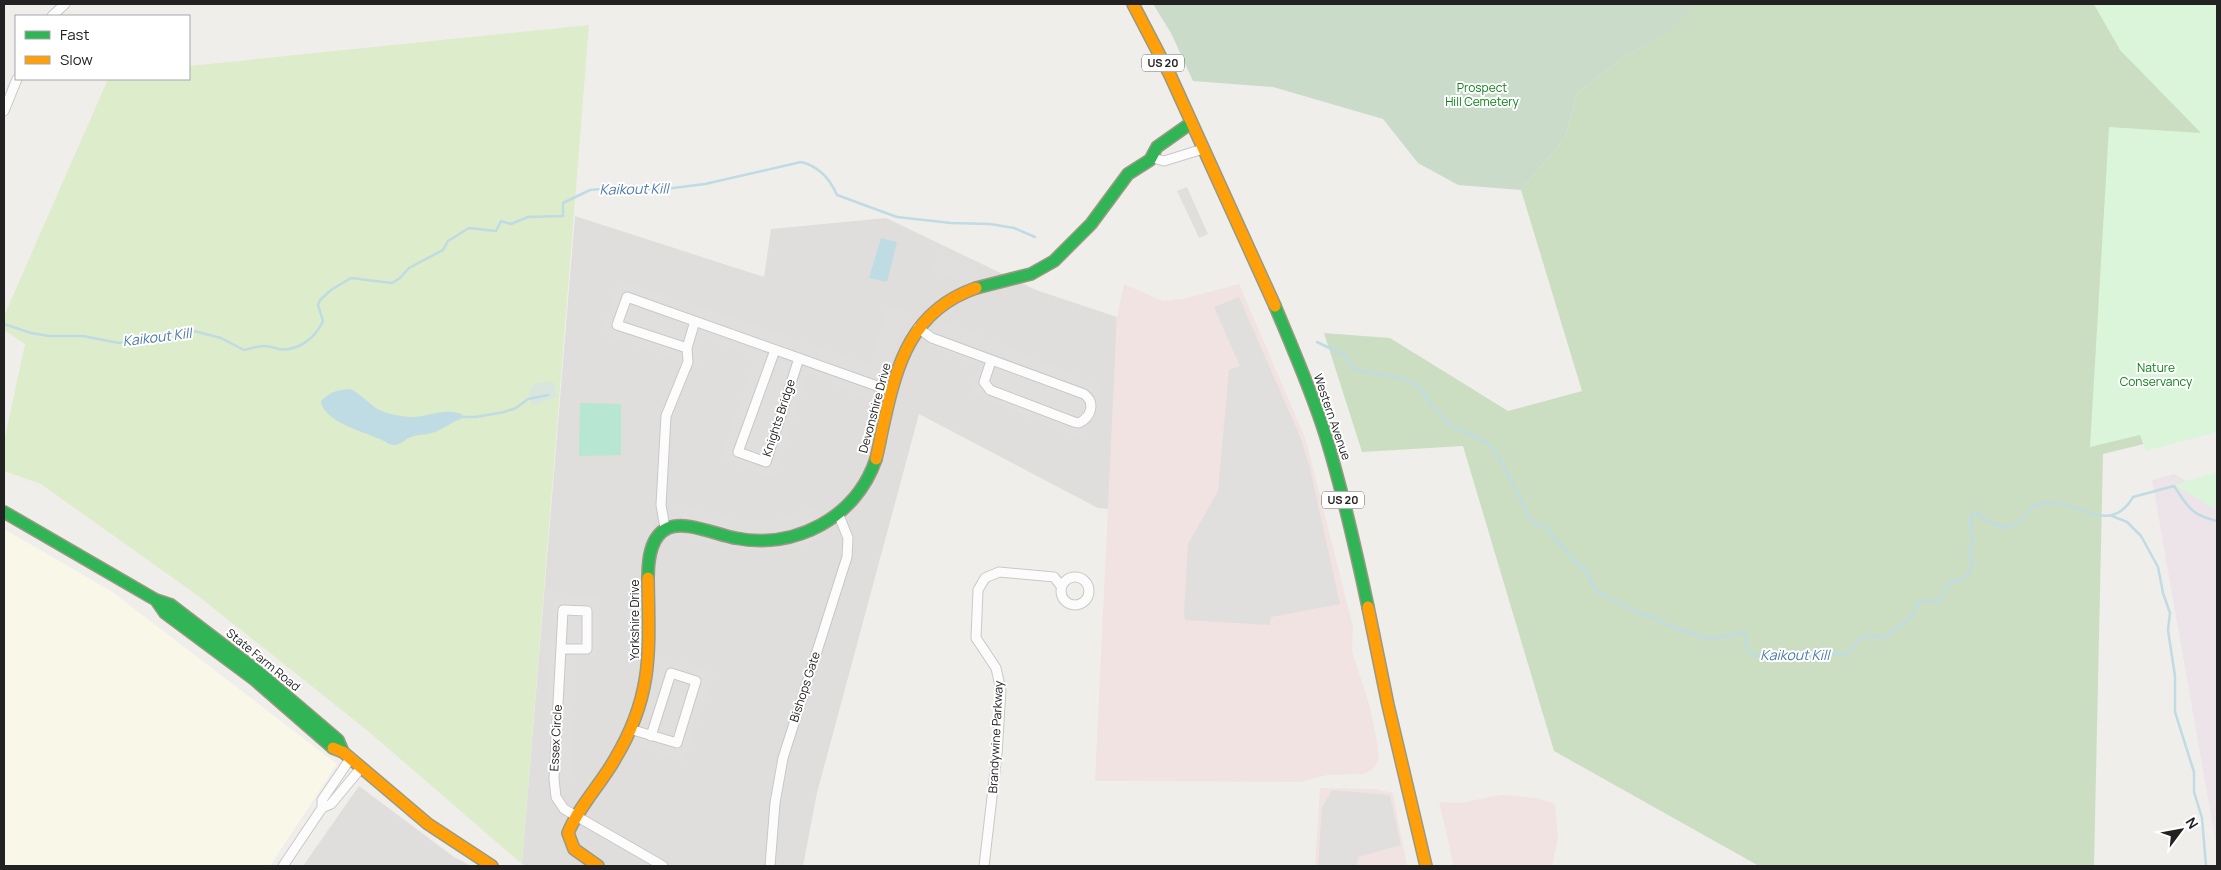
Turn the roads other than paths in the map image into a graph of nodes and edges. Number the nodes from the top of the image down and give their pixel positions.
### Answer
1 (65, 4) edge
2 (1133, 4) edge
3 (53, 15) edge
4 (18, 80) edge
5 (4, 111) edge
6 (1191, 123) junction
7 (1203, 149) junction
8 (1153, 158) junction
9 (695, 321) junction
10 (918, 328) junction
11 (687, 348) junction
12 (775, 350) junction
13 (799, 358) junction
14 (991, 361) junction
15 (891, 391) junction
16 (4, 512) edge
17 (838, 513) junction
18 (665, 528) junction
19 (1061, 586) dead end
20 (561, 649) junction
21 (632, 730) junction
22 (651, 736) junction
23 (347, 756) junction
24 (361, 768) junction
25 (322, 808) junction
26 (577, 817) junction
27 (489, 865) edge
28 (283, 866) edge
29 (598, 866) edge
30 (663, 866) edge
31 (770, 866) edge
32 (984, 866) edge
33 (1426, 866) edge

1 - 3 street
2 - 6 main road, Western Avenue / US 20
4 - 5 street
6 - 7 main road, Western Avenue / US 20
6 - 8 main road, Devonshire Drive
7 - 8 street, Devonshire Drive
7 - 33 main road, Western Avenue / US 20
8 - 10 main road, Devonshire Drive
9 - 11 street
9 - 11 street
9 - 12 street
10 - 14 street
10 - 15 main road, Devonshire Drive
11 - 18 street
12 - 13 street
12 - 13 street, Knights Bridge
13 - 15 street
14 - 14 street
15 - 17 main road, Devonshire Drive
16 - 23 main road, State Farm Road
17 - 18 main road, Devonshire Drive
17 - 31 street, Bishops Gate
18 - 21 main road, Yorkshire Drive
19 - 32 street, Brandywine Parkway
20 - 20 street, Essex Circle
20 - 26 street, Essex Circle
21 - 22 street
21 - 26 main road, Yorkshire Drive
22 - 22 street
23 - 24 main road, State Farm Road
23 - 25 street
24 - 25 street
24 - 27 main road, State Farm Road
25 - 28 street
26 - 29 main road, Yorkshire Drive
26 - 30 street, Essex Circle

